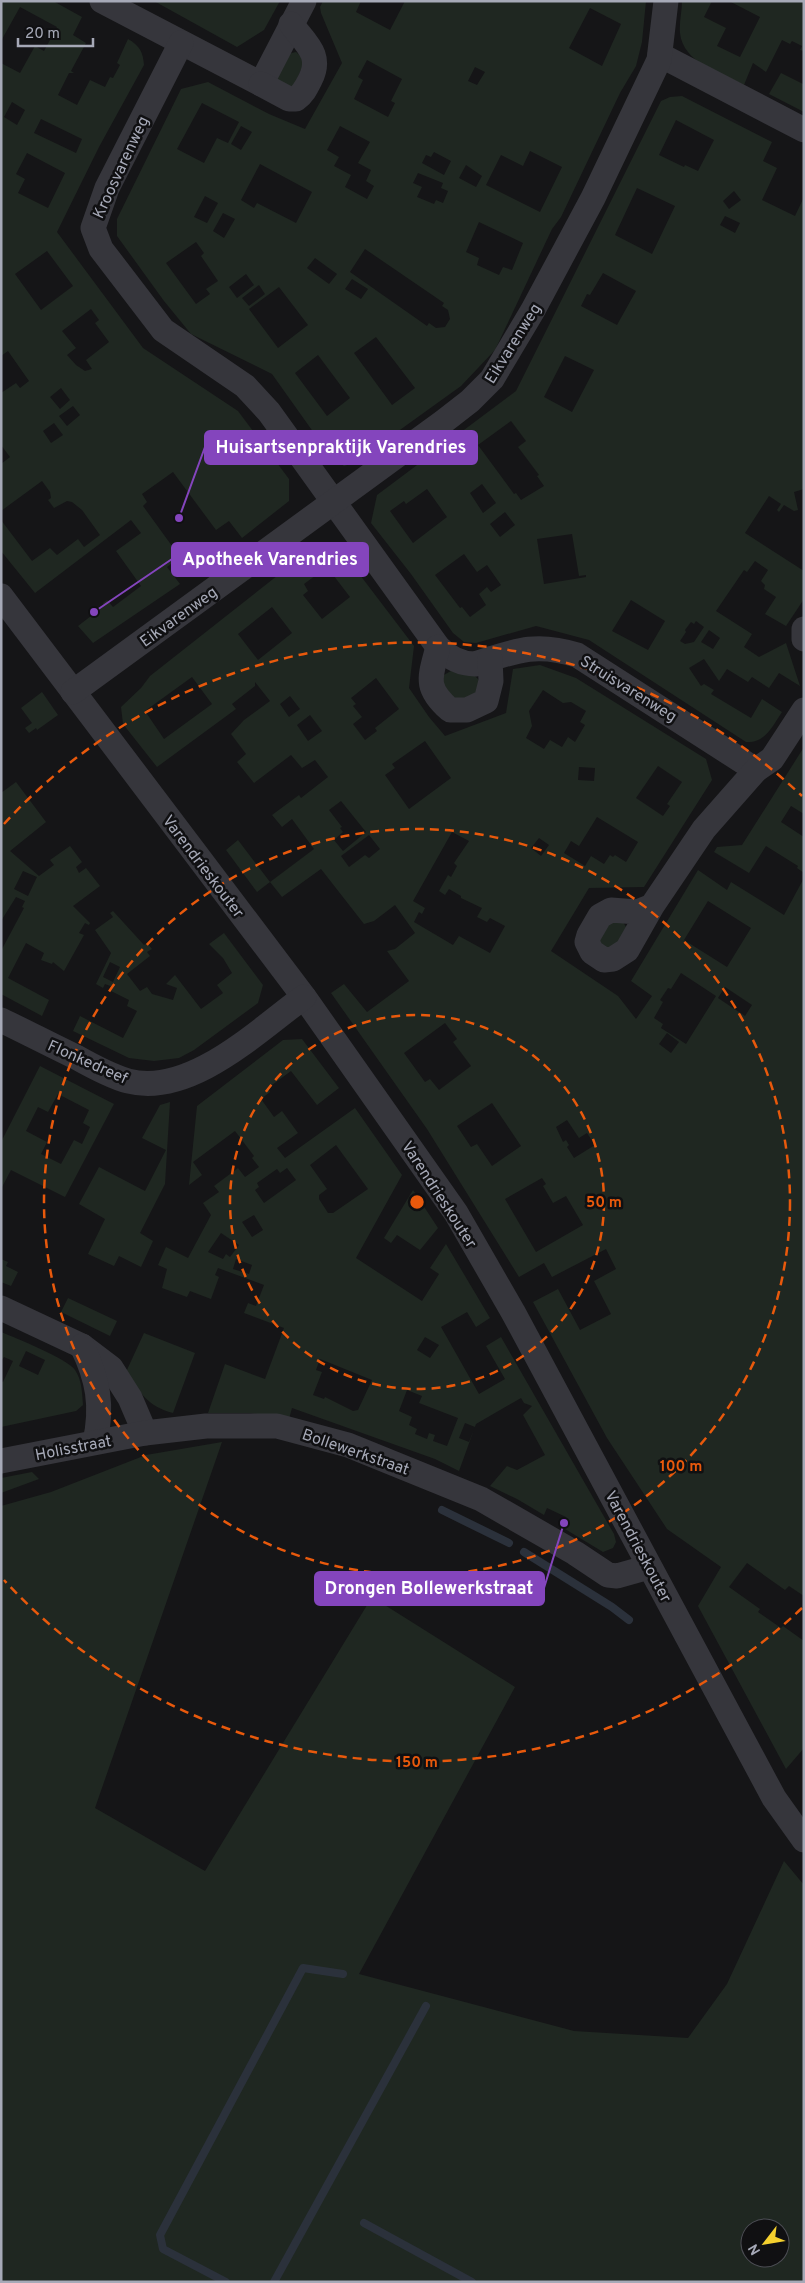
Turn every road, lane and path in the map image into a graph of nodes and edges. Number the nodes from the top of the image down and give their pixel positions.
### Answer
1 (102, 1) edge
2 (304, 1) edge
3 (666, 1) edge
4 (292, 24) junction
5 (181, 43) junction
6 (660, 55) junction
7 (261, 84) junction
8 (804, 130) edge
9 (334, 503) junction
10 (1, 596) edge
11 (804, 629) edge
12 (804, 639) edge
13 (438, 647) junction
14 (490, 659) junction
15 (73, 692) junction
16 (804, 710) edge
17 (756, 770) junction
18 (652, 906) dead end
19 (304, 997) junction
20 (1, 1020) edge
21 (1, 1308) edge
22 (82, 1346) junction
23 (145, 1433) junction
24 (95, 1442) junction
25 (1, 1462) edge
26 (649, 1567) junction
27 (804, 1840) edge

1 - 5 street
2 - 4 street
3 - 6 street, Eikvarenweg
4 - 7 street
4 - 7 street
5 - 7 street
5 - 9 street, Kroosvarenweg
6 - 8 street
6 - 9 street, Eikvarenweg
9 - 13 street, Struisvarenweg
9 - 15 street, Eikvarenweg
10 - 15 street, Varendrieskouter
11 - 12 street
13 - 14 street, Struisvarenweg
13 - 14 street
14 - 17 street, Struisvarenweg
15 - 19 street, Varendrieskouter
16 - 17 street
17 - 18 street
19 - 20 street, Flonkedreef
19 - 26 street, Varendrieskouter
21 - 22 street
22 - 23 street
22 - 24 street
23 - 24 street, Holisstraat
23 - 26 street, Bollewerkstraat
24 - 25 street, Holisstraat
26 - 27 street, Varendrieskouter

